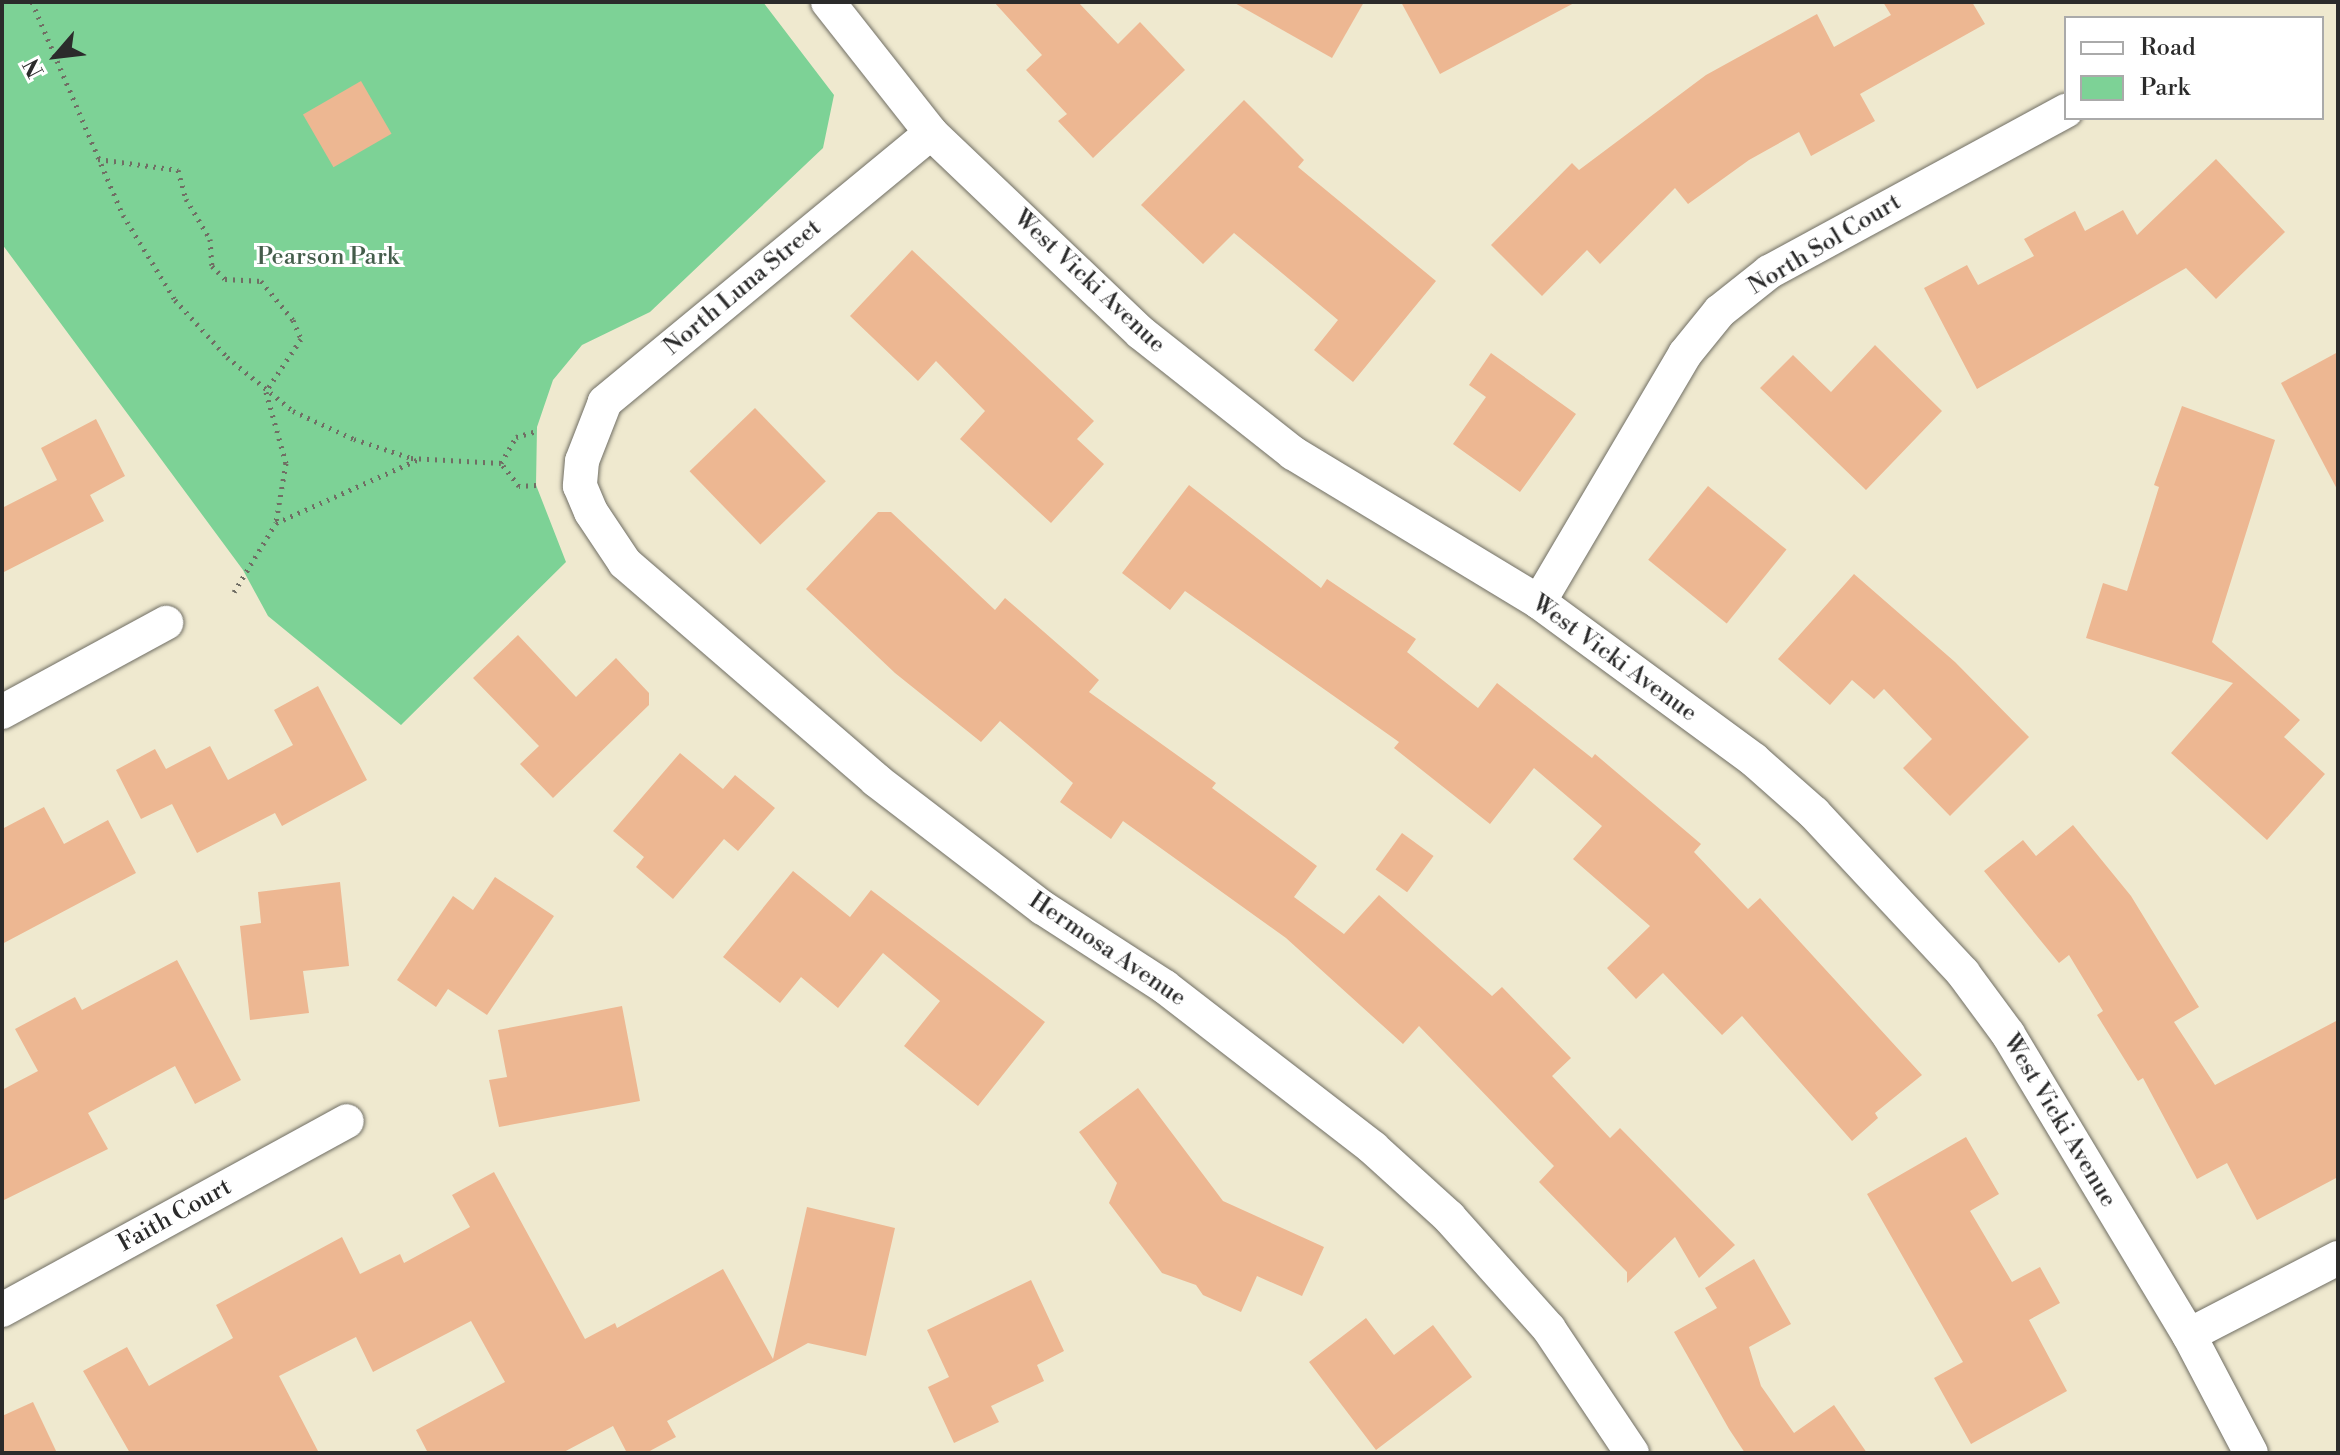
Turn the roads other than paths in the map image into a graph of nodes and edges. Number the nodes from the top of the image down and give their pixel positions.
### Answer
1 (828, 2) edge
2 (2064, 112) edge
3 (931, 133) junction
4 (582, 461) joint
5 (1539, 602) junction
6 (166, 623) dead end
7 (2, 712) edge
8 (347, 1121) dead end
9 (2338, 1258) edge
10 (2, 1310) edge
11 (2189, 1335) junction
12 (1632, 1453) edge
13 (2251, 1453) edge

1 - 3 street, West Vicki Avenue
2 - 5 street, North Sol Court
3 - 4 street, North Luna Street
3 - 5 street, West Vicki Avenue
4 - 12 street, Hermosa Avenue
5 - 11 street, West Vicki Avenue
6 - 7 street
8 - 10 street, Faith Court
9 - 11 street
11 - 13 street, West Vicki Avenue

